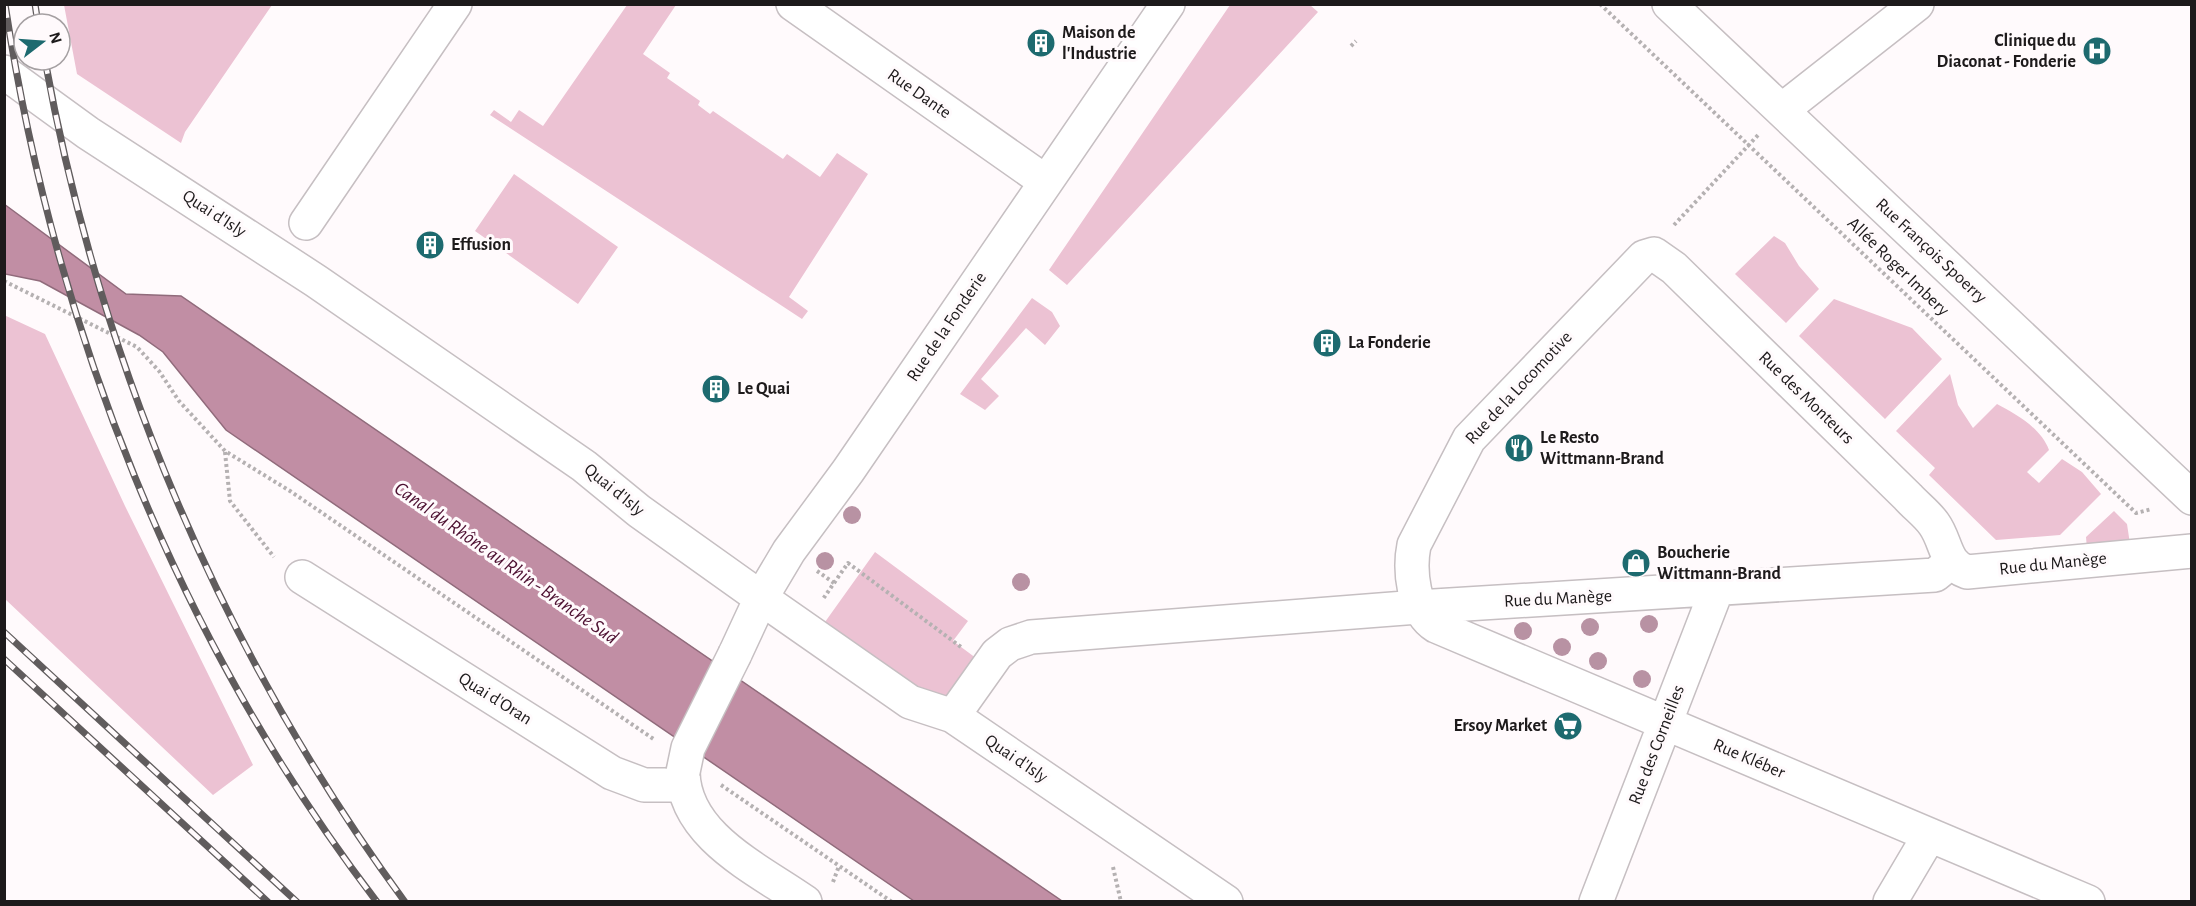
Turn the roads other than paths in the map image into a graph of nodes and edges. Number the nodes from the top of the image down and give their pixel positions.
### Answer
1 (455, 4) edge
2 (793, 4) edge
3 (1168, 4) edge
4 (1670, 4) edge
5 (1917, 4) edge
6 (4, 72) edge
7 (1782, 110) junction
8 (1046, 182) junction
9 (306, 223) dead end
10 (1644, 257) joint
11 (2189, 495) edge
12 (2192, 551) edge
13 (1951, 562) junction
14 (302, 577) road end
15 (1717, 589) junction
16 (761, 598) junction
17 (1419, 607) junction
18 (953, 716) junction
19 (1665, 723) junction
20 (692, 779) junction
21 (1929, 836) junction
22 (805, 902) edge
23 (1226, 902) edge
24 (1596, 902) edge
25 (1890, 902) edge
26 (2088, 902) edge

1 - 9 street
2 - 8 street, Rue Dante
3 - 8 street, Rue de la Fonderie
4 - 7 street, Rue François Spoerry
5 - 7 street
6 - 16 street, Quai d'Isly
7 - 11 street, Rue François Spoerry
8 - 16 street, Rue de la Fonderie
10 - 13 street, Rue des Monteurs
10 - 17 street, Rue de la Locomotive
12 - 13 street, Rue du Manège
13 - 15 street, Rue du Manège
14 - 20 street, Quai d'Oran
15 - 17 street, Rue du Manège
15 - 19 street, Rue des Corneilles
16 - 18 street, Quai d'Isly
16 - 20 street, Rue de la Fonderie, bridge
17 - 18 street, Rue du Manège
17 - 19 street, Rue Kléber
18 - 23 street, Quai d'Isly
19 - 21 street, Rue Kléber
19 - 24 street, Rue des Corneilles
20 - 22 street
21 - 25 street
21 - 26 street, Rue Kléber

